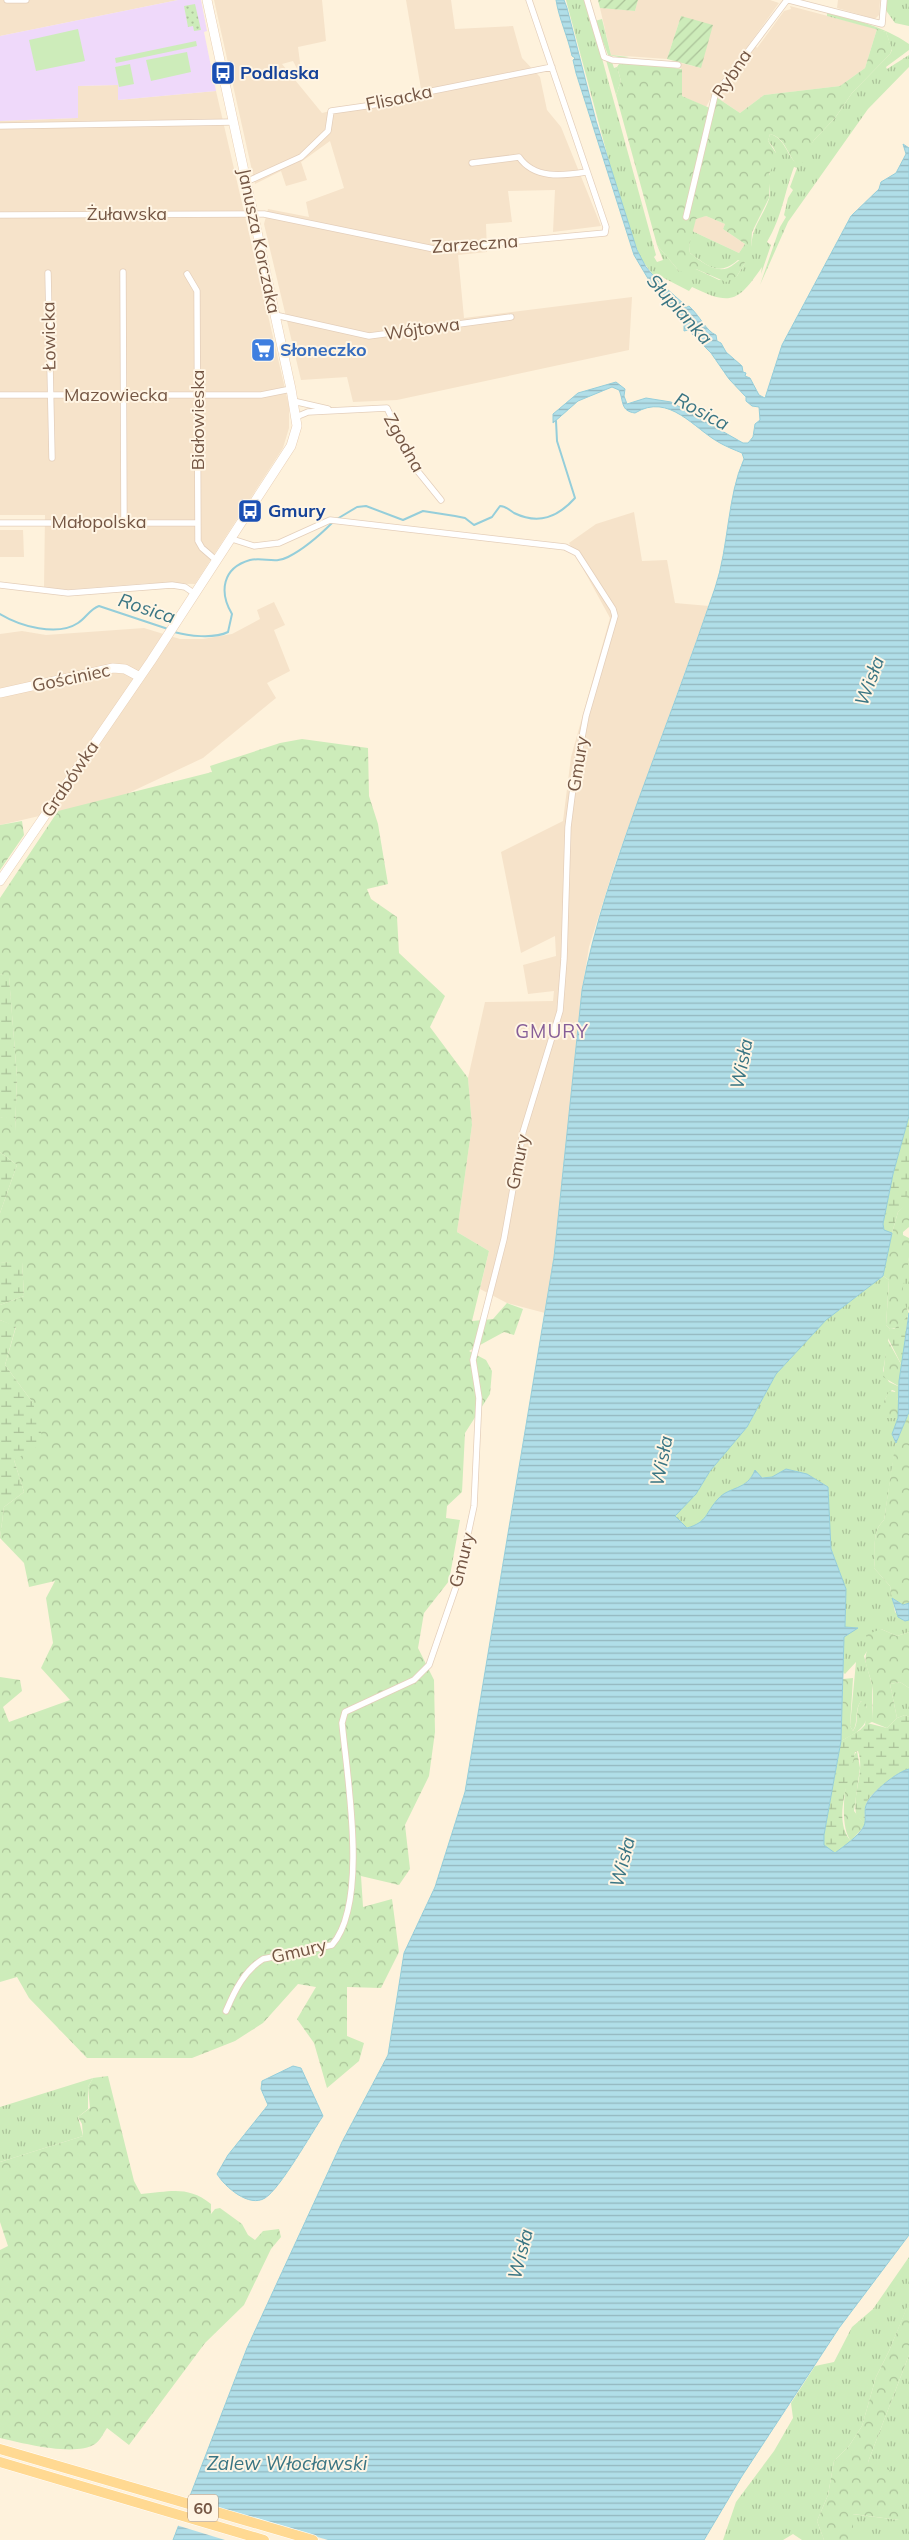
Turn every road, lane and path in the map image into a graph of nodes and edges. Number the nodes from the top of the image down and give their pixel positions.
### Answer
1 (7, 0) edge
2 (26, 0) edge
3 (207, 0) edge
4 (529, 0) edge
5 (587, 0) edge
6 (788, 0) edge
7 (884, 0) edge
8 (678, 65) dead end
9 (552, 67) junction
10 (233, 122) junction
11 (0, 126) edge
12 (472, 163) dead end
13 (586, 172) junction
14 (246, 182) junction
15 (0, 214) edge
16 (253, 214) junction
17 (686, 217) dead end
18 (123, 272) dead end
19 (48, 273) dead end
20 (186, 274) dead end
21 (275, 315) junction
22 (511, 317) dead end
23 (291, 389) junction
24 (50, 394) junction
25 (123, 394) junction
26 (0, 395) edge
27 (198, 395) junction
28 (293, 401) junction
29 (332, 410) junction
30 (296, 417) junction
31 (52, 458) dead end
32 (441, 500) dead end
33 (0, 522) edge
34 (124, 522) junction
35 (198, 523) junction
36 (232, 539) junction
37 (217, 560) junction
38 (0, 585) edge
39 (195, 594) junction
40 (140, 677) junction
41 (0, 694) edge
42 (0, 881) edge
43 (226, 2011) dead end
44 (0, 2450) edge
45 (0, 2462) edge
46 (264, 2540) edge
47 (313, 2540) edge

1 - 2 street
3 - 10 street, Janusza Korczaka
4 - 9 street, Zarzeczna
5 - 8 street
6 - 7 street
6 - 17 street, Rybna
9 - 13 street, Zarzeczna
9 - 14 street, Flisacka
10 - 11 street
10 - 14 street, Janusza Korczaka
12 - 13 street
13 - 16 street, Zarzeczna
14 - 16 street, Janusza Korczaka
15 - 16 street, Żuławska
16 - 21 street, Janusza Korczaka
18 - 25 street
19 - 24 street, Łowicka
20 - 27 street, Białowieska
21 - 22 street, Wójtowa
21 - 23 street, Janusza Korczaka
23 - 27 street, Mazowiecka
23 - 28 street, Janusza Korczaka
24 - 25 street, Mazowiecka
24 - 26 street, Mazowiecka
24 - 31 street, Łowicka
25 - 27 street, Mazowiecka
25 - 34 street
27 - 35 street, Białowieska
28 - 29 street
28 - 30 street, Janusza Korczaka
29 - 30 street, Zgodna
29 - 32 street, Zgodna
30 - 36 street, Janusza Korczaka
33 - 34 street, Małopolska
34 - 35 street, Małopolska
35 - 37 street, Białowieska
36 - 37 street, Janusza Korczaka
36 - 43 street, Gmury
37 - 39 street, Janusza Korczaka
38 - 39 street
39 - 40 street, Janusza Korczaka
40 - 41 street, Gościniec
40 - 42 street, Grabówka
44 - 47 main road, 60
45 - 46 main road, 60

